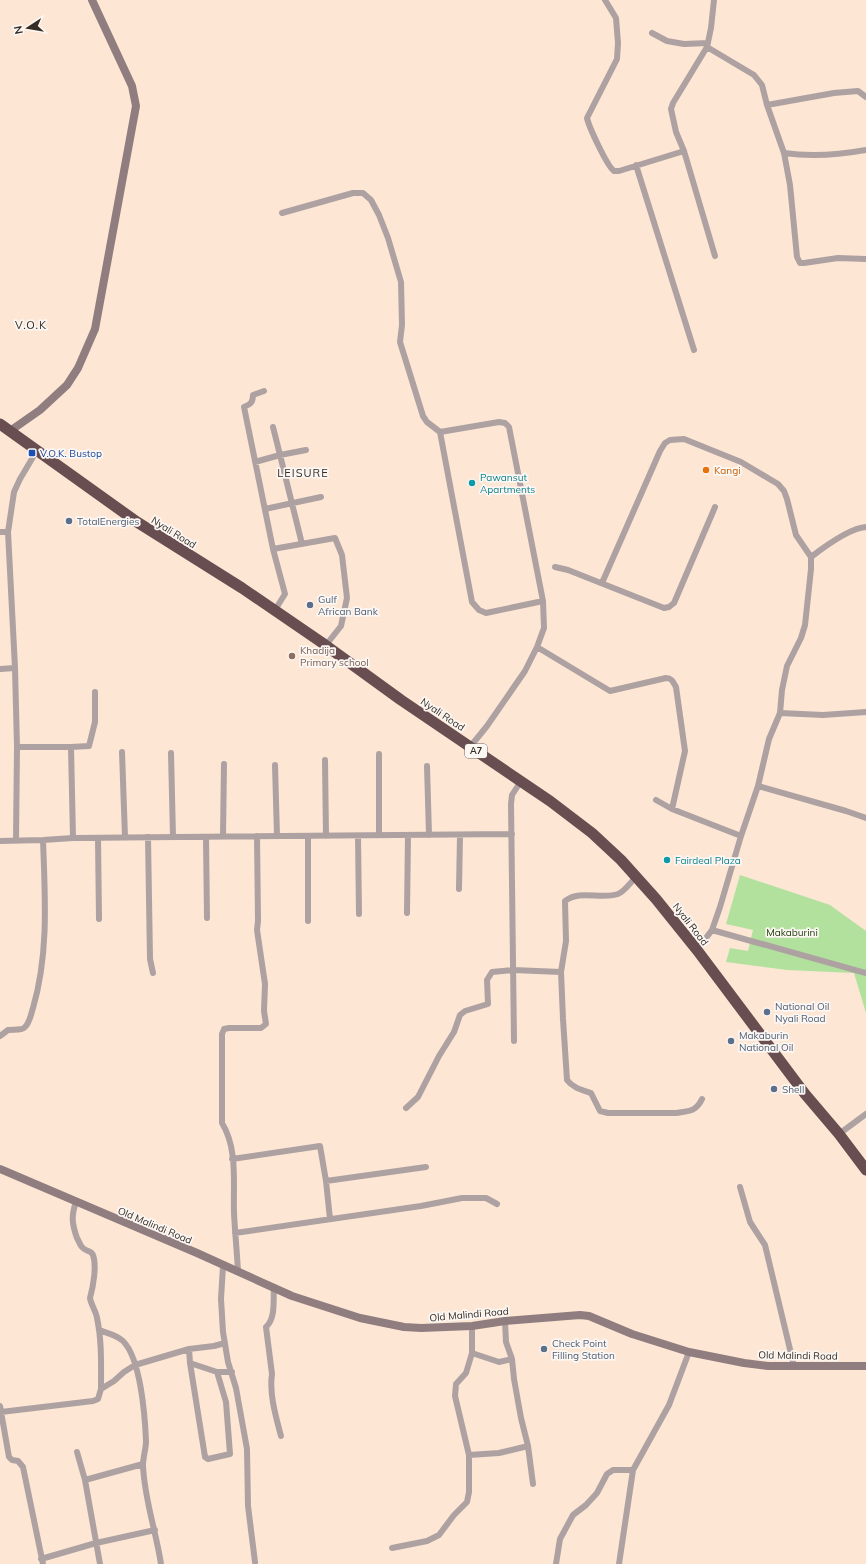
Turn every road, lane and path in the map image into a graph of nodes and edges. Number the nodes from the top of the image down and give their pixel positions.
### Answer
1 (92, 0) edge
2 (605, 0) edge
3 (714, 0) edge
4 (652, 33) dead end
5 (708, 45) junction
6 (866, 98) edge
7 (767, 105) junction
8 (866, 150) edge
9 (684, 151) junction
10 (784, 153) junction
11 (636, 165) junction
12 (282, 213) dead end
13 (715, 256) dead end
14 (866, 259) edge
15 (694, 350) dead end
16 (264, 391) dead end
17 (0, 424) edge
18 (273, 427) dead end
19 (10, 432) junction
20 (440, 432) junction
21 (306, 450) dead end
22 (36, 452) junction
23 (280, 455) junction
24 (256, 462) junction
25 (321, 497) dead end
26 (292, 504) junction
27 (715, 507) dead end
28 (265, 509) junction
29 (866, 527) edge
30 (0, 532) edge
31 (8, 532) junction
32 (302, 544) junction
33 (273, 549) junction
34 (811, 557) junction
35 (555, 567) dead end
36 (602, 583) junction
37 (543, 601) junction
38 (274, 610) junction
39 (326, 645) junction
40 (537, 647) junction
41 (15, 668) junction
42 (0, 669) edge
43 (94, 692) dead end
44 (866, 712) edge
45 (780, 713) junction
46 (16, 747) junction
47 (71, 747) junction
48 (470, 747) junction
49 (122, 752) dead end
50 (171, 753) dead end
51 (379, 754) dead end
52 (325, 760) dead end
53 (224, 764) dead end
54 (275, 765) dead end
55 (427, 766) dead end
56 (521, 781) junction
57 (758, 786) junction
58 (656, 800) dead end
59 (672, 809) junction
60 (866, 818) edge
61 (512, 834) junction
62 (379, 835) junction
63 (408, 835) junction
64 (429, 835) junction
65 (460, 835) junction
66 (223, 836) junction
67 (257, 836) junction
68 (277, 836) junction
69 (308, 836) junction
70 (326, 836) junction
71 (358, 836) junction
72 (741, 836) junction
73 (125, 837) junction
74 (148, 837) junction
75 (173, 837) junction
76 (206, 837) junction
77 (73, 838) junction
78 (98, 838) junction
79 (16, 840) junction
80 (43, 840) junction
81 (0, 841) edge
82 (636, 877) junction
83 (459, 889) dead end
84 (406, 913) dead end
85 (358, 914) dead end
86 (207, 918) dead end
87 (99, 919) dead end
88 (308, 921) dead end
89 (712, 930) junction
90 (697, 950) junction
91 (513, 970) junction
92 (562, 972) junction
93 (153, 973) dead end
94 (866, 973) edge
95 (0, 1036) edge
96 (514, 1041) dead end
97 (702, 1099) dead end
98 (406, 1108) dead end
99 (866, 1114) edge
100 (839, 1134) junction
101 (232, 1159) junction
102 (426, 1167) dead end
103 (0, 1169) edge
104 (866, 1170) edge
105 (326, 1181) junction
106 (740, 1187) dead end
107 (76, 1202) junction
108 (497, 1204) dead end
109 (330, 1219) junction
110 (235, 1233) junction
111 (223, 1266) junction
112 (238, 1272) junction
113 (274, 1287) junction
114 (505, 1321) junction
115 (472, 1326) junction
116 (99, 1330) junction
117 (225, 1343) junction
118 (189, 1349) junction
119 (689, 1352) junction
120 (472, 1353) junction
121 (512, 1358) junction
122 (190, 1363) junction
123 (135, 1365) junction
124 (794, 1366) junction
125 (866, 1366) edge
126 (217, 1372) junction
127 (232, 1372) junction
128 (101, 1390) junction
129 (0, 1409) edge
130 (281, 1436) dead end
131 (528, 1446) junction
132 (77, 1452) dead end
133 (469, 1456) junction
134 (143, 1464) junction
135 (633, 1470) junction
136 (85, 1480) junction
137 (534, 1484) dead end
138 (155, 1530) junction
139 (96, 1543) junction
140 (392, 1548) dead end
141 (42, 1561) edge
142 (255, 1562) dead end
143 (100, 1564) edge
144 (161, 1564) edge
145 (556, 1564) edge
146 (619, 1564) edge

1 - 19 main road
2 - 11 street
3 - 5 street
4 - 5 street
5 - 7 street
5 - 9 street
6 - 7 street
7 - 10 street
8 - 10 street
9 - 11 street
9 - 13 street
10 - 14 street
11 - 15 street
12 - 20 street
16 - 24 street
17 - 19 highway, Nyali Road / A7
18 - 23 street
19 - 22 highway, Nyali Road / A7
20 - 37 street
20 - 37 street
21 - 23 street
22 - 31 street
22 - 38 highway, Nyali Road / A7
23 - 24 street
23 - 26 street
24 - 28 street
25 - 26 street
26 - 28 street
26 - 32 street
27 - 36 street
28 - 33 street
29 - 34 street
30 - 31 street
31 - 41 street
32 - 33 street
32 - 39 street
33 - 38 street
34 - 36 street
34 - 45 street
35 - 36 street
37 - 40 street
38 - 39 highway, Nyali Road / A7
39 - 48 highway, Nyali Road / A7
40 - 48 street
40 - 59 street
41 - 42 street
41 - 46 street
43 - 47 street
44 - 45 street
45 - 57 street
46 - 47 street
46 - 79 street
47 - 77 street
48 - 56 highway, Nyali Road / A7
49 - 73 street
50 - 75 street
51 - 62 street
52 - 70 street
53 - 66 street
54 - 68 street
55 - 64 street
56 - 61 street
56 - 82 highway, Nyali Road / A7
57 - 60 street
57 - 72 street
58 - 59 street
59 - 72 street
61 - 65 street
61 - 91 street
62 - 63 street
62 - 71 street
63 - 64 street
63 - 84 street
64 - 65 street
65 - 83 street
66 - 67 street
66 - 76 street
67 - 68 street
67 - 101 street
68 - 69 street
69 - 70 street
69 - 88 street
70 - 71 street
71 - 85 street
72 - 89 street
73 - 74 street
73 - 78 street
74 - 75 street
74 - 93 street
75 - 76 street
76 - 86 street
77 - 78 street
77 - 80 street
78 - 87 street
79 - 80 street
79 - 81 street
80 - 95 street
82 - 90 highway, Nyali Road / A7
82 - 92 street
89 - 90 street
89 - 94 street
90 - 100 highway, Nyali Road / A7
91 - 92 street
91 - 96 street
91 - 98 street
92 - 97 street
99 - 100 street
100 - 104 highway, Nyali Road / A7
101 - 105 street
101 - 110 street
102 - 105 street
103 - 107 main road, Old Malindi Road
105 - 109 street
106 - 124 street
107 - 111 main road, Old Malindi Road
107 - 116 street
108 - 109 street
109 - 110 street
110 - 112 street
111 - 112 main road, Old Malindi Road
111 - 117 street
112 - 113 main road, Old Malindi Road
113 - 115 main road, Old Malindi Road
113 - 130 street
114 - 115 main road, Old Malindi Road
114 - 119 main road, Old Malindi Road
114 - 121 street
115 - 120 street
116 - 123 street
116 - 128 street
117 - 118 street
117 - 127 street
118 - 122 street
118 - 123 street
119 - 124 main road, Old Malindi Road
119 - 135 street
120 - 121 street
120 - 133 street
121 - 131 street
122 - 126 street
122 - 126 street
123 - 128 street
123 - 134 street
124 - 125 main road, Old Malindi Road
126 - 127 street
127 - 142 street
128 - 129 street
129 - 141 street
131 - 133 street
131 - 137 street
132 - 136 street
133 - 140 street
134 - 136 street
134 - 138 street
135 - 145 street
135 - 146 street
136 - 139 street
138 - 139 street
138 - 144 street
139 - 141 street
139 - 143 street

